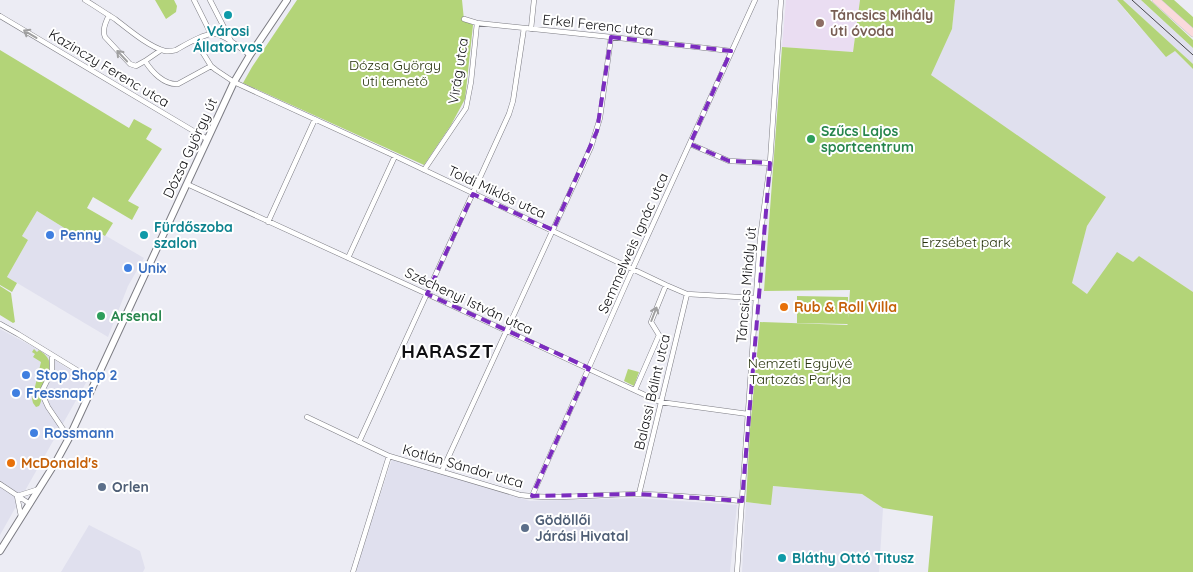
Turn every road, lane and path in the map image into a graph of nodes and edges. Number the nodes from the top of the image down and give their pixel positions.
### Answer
1 (85, 0) edge
2 (194, 0) edge
3 (210, 0) edge
4 (287, 0) edge
5 (534, 0) edge
6 (755, 0) edge
7 (781, 0) edge
8 (1156, 0) edge
9 (109, 15) junction
10 (0, 16) edge
11 (464, 19) dead end
12 (476, 23) junction
13 (524, 28) junction
14 (532, 29) junction
15 (1193, 33) edge
16 (211, 34) junction
17 (611, 37) junction
18 (195, 40) junction
19 (231, 42) junction
20 (162, 50) junction
21 (731, 51) junction
22 (250, 55) junction
23 (145, 61) junction
24 (211, 66) junction
25 (234, 82) junction
26 (314, 119) junction
27 (207, 139) junction
28 (690, 144) junction
29 (396, 156) junction
30 (770, 164) junction
31 (424, 170) junction
32 (187, 184) junction
33 (473, 194) junction
34 (268, 222) junction
35 (553, 230) junction
36 (348, 258) junction
37 (633, 268) junction
38 (666, 285) junction
39 (427, 294) junction
40 (686, 294) junction
41 (756, 298) junction
42 (0, 325) edge
43 (506, 330) junction
44 (52, 355) junction
45 (589, 368) junction
46 (96, 381) junction
47 (635, 390) junction
48 (660, 402) junction
49 (748, 414) junction
50 (307, 417) dead end
51 (69, 438) junction
52 (359, 442) junction
53 (389, 456) junction
54 (442, 471) junction
55 (0, 484) edge
56 (39, 489) junction
57 (639, 494) junction
58 (17, 496) junction
59 (532, 496) junction
60 (742, 501) junction
61 (30, 504) junction
62 (21, 517) junction
63 (0, 551) edge
64 (353, 572) edge
65 (737, 572) edge

1 - 9 street
2 - 16 street
3 - 19 street
4 - 22 main road, Dózsa György út
5 - 14 street
6 - 21 street, Semmelweis Ignác utca
7 - 30 street, Táncsics Mihály út
8 - 15 main road
9 - 20 street
23 -> 9 street
27 -> 10 street, Kazinczy Ferenc utca
11 - 12 street, Erkel Ferenc utca
12 - 13 street, Erkel Ferenc utca
12 - 31 street, Virág utca
13 - 14 street, Erkel Ferenc utca
13 - 33 street
14 - 17 street, Erkel Ferenc utca
16 - 18 street
16 - 19 street
17 - 21 street, Erkel Ferenc utca
17 - 35 street
18 - 20 street
18 - 24 street
19 - 22 street
20 - 23 street
21 - 28 street, Semmelweis Ignác utca
22 - 25 main road, Dózsa György út
23 - 24 street
24 - 25 street, Toldi Miklós utca
25 - 26 street, Toldi Miklós utca
25 - 27 main road, Dózsa György út
26 - 29 street, Toldi Miklós utca
26 - 34 street
27 - 32 main road, Dózsa György út
28 - 30 street
28 - 37 street, Semmelweis Ignác utca
29 - 31 street, Toldi Miklós utca
29 - 36 street
30 - 41 street, Táncsics Mihály út
31 - 33 street, Toldi Miklós utca
32 - 34 street, Széchenyi István utca
32 - 46 main road, Dózsa György út
33 - 35 street, Toldi Miklós utca
33 - 39 street
34 - 36 street, Széchenyi István utca
35 - 37 street, Toldi Miklós utca
35 - 43 street
36 - 39 street, Széchenyi István utca
37 - 38 street, Toldi Miklós utca
37 - 45 street, Semmelweis Ignác utca
38 - 40 street, Toldi Miklós utca
47 -> 38 street
39 - 43 street, Széchenyi István utca
39 - 52 street
40 - 41 street, Toldi Miklós utca
40 - 48 street, Balassi Bálint utca
41 - 49 street, Táncsics Mihály út
42 - 44 street
43 - 45 street, Széchenyi István utca
43 - 54 street
44 - 46 street
44 - 51 street
45 - 47 street, Széchenyi István utca
45 - 59 street, Semmelweis Ignác utca
46 - 51 main road, Dózsa György út
47 - 48 street, Széchenyi István utca
48 - 49 street, Széchenyi István utca
48 - 57 street, Balassi Bálint utca
49 - 60 street, Táncsics Mihály út
50 - 52 street, Kotlán Sándor utca
51 - 56 main road, Dózsa György út
52 - 53 street, Kotlán Sándor utca
53 - 54 street, Kotlán Sándor utca
53 - 64 street
54 - 59 street, Kotlán Sándor utca
55 - 58 street
56 - 58 street
56 - 61 main road, Dózsa György út
57 - 59 street, Kotlán Sándor utca
57 - 60 street, Kotlán Sándor utca
58 - 61 street
58 - 62 street
60 - 65 street, Táncsics Mihály út
61 - 62 main road, Dózsa György út
62 - 63 main road, Dózsa György út

